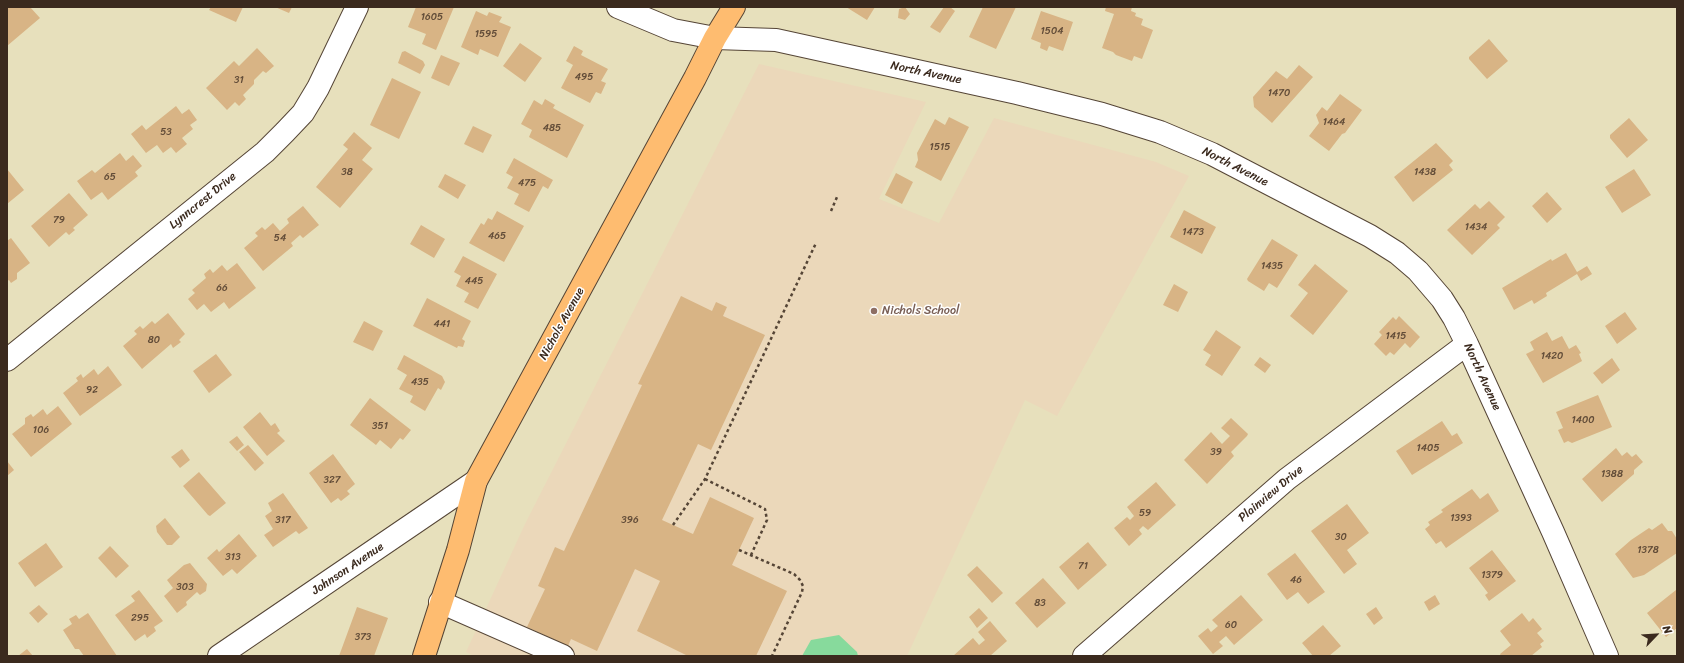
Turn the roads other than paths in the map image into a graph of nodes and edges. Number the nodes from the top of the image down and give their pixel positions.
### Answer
1 (356, 7) edge
2 (618, 7) edge
3 (734, 7) edge
4 (715, 38) junction
5 (1467, 344) junction
6 (7, 360) edge
7 (476, 481) junction
8 (440, 602) junction
9 (219, 656) edge
10 (424, 656) edge
11 (563, 656) edge
12 (1084, 656) edge
13 (1607, 656) edge

1 - 6 street, Lynncrest Drive
2 - 4 street, North Avenue
3 - 4 main road, Nichols Avenue
4 - 5 street, North Avenue
4 - 7 main road, Nichols Avenue
5 - 12 street, Plainview Drive
5 - 13 street, North Avenue
7 - 8 main road, Nichols Avenue
7 - 9 street, Johnson Avenue
8 - 10 main road, Nichols Avenue
8 - 11 street

